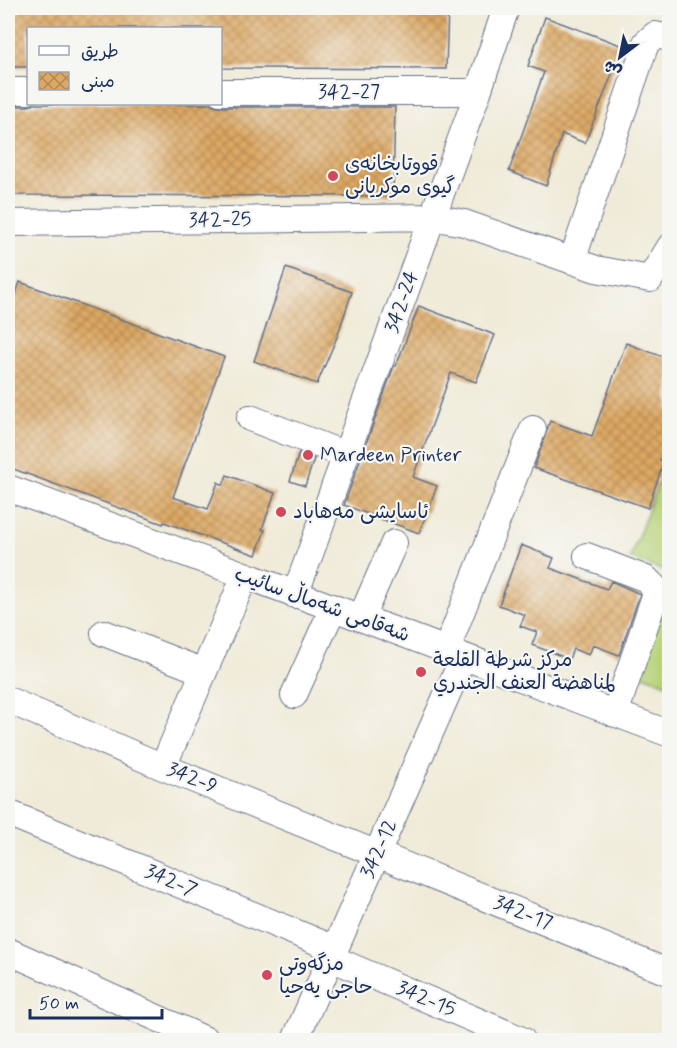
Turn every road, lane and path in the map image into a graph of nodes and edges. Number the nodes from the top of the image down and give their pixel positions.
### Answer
1 (507, 8) edge
2 (669, 38) edge
3 (8, 91) edge
4 (27, 91) edge
5 (222, 92) edge
6 (478, 92) junction
7 (433, 217) junction
8 (8, 223) edge
9 (669, 247) edge
10 (572, 261) junction
11 (250, 418) dead end
12 (533, 429) dead end
13 (346, 455) junction
14 (8, 488) edge
15 (394, 543) dead end
16 (587, 556) dead end
17 (245, 576) junction
18 (295, 595) junction
19 (333, 608) junction
20 (361, 618) junction
21 (104, 633) dead end
22 (454, 654) junction
23 (204, 672) junction
24 (294, 695) dead end
25 (8, 700) edge
26 (615, 714) junction
27 (669, 734) edge
28 (164, 767) junction
29 (8, 813) edge
30 (377, 853) junction
31 (8, 951) edge
32 (333, 954) junction
33 (669, 973) edge
34 (206, 1041) edge
35 (295, 1041) edge
36 (522, 1041) edge

1 - 6 street, 342-24
2 - 10 street
3 - 4 street
5 - 6 street, 342-27
6 - 7 street, 342-24
7 - 8 street, 342-25
7 - 10 street, 342-25
7 - 13 street, 342-24
9 - 10 street, 342-25
11 - 13 street
12 - 22 street, 342-12
13 - 18 street, 342-24
14 - 17 street, شەقامی شەماڵ سائیب
15 - 20 street
16 - 26 street
17 - 18 street, شەقامی شەماڵ سائیب
17 - 23 street
18 - 19 street, شەقامی شەماڵ سائیب
19 - 20 street, شەقامی شەماڵ سائیب
19 - 24 street
20 - 22 street, شەقامی شەماڵ سائیب
21 - 23 street
22 - 26 street, شەقامی شەماڵ سائیب
22 - 30 street, 342-12
23 - 28 street
25 - 28 street, 342-9
26 - 27 street, شەقامی شەماڵ سائیب
28 - 30 street, 342-9
29 - 32 street, 342-7
30 - 32 street, 342-12
30 - 33 street, 342-17
31 - 34 street
32 - 35 street, 342-12
32 - 36 street, 342-15

